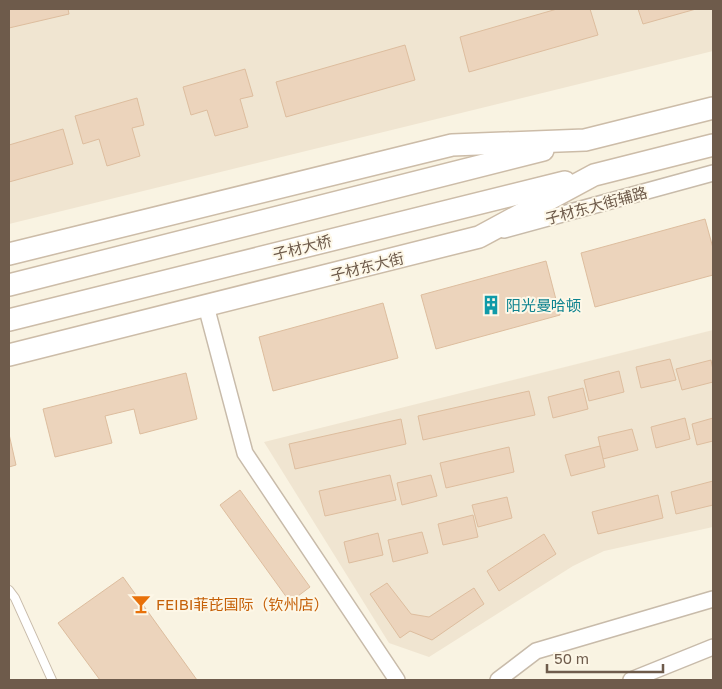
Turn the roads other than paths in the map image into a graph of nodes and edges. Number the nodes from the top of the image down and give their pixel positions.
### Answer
1 (713, 108) edge
2 (585, 140) junction
3 (713, 146) edge
4 (713, 173) edge
5 (594, 175) junction
6 (479, 237) junction
7 (9, 254) edge
8 (9, 285) edge
9 (206, 306) junction
10 (9, 320) edge
11 (9, 355) edge
12 (9, 590) edge
13 (713, 599) edge
14 (713, 647) edge
15 (52, 680) edge
16 (397, 680) edge
17 (498, 680) edge
18 (631, 680) edge

1 - 2 main road
2 - 7 main road
2 - 8 main road
3 - 5 main road, 子材东大街
4 - 6 street, 子材东大街辅路
5 - 6 main road, 子材东大街
5 - 10 main road, 子材大桥
6 - 9 main road, 子材东大街
9 - 11 main road, 子材东大街
9 - 16 street
12 - 15 lane
13 - 17 street
14 - 18 street

